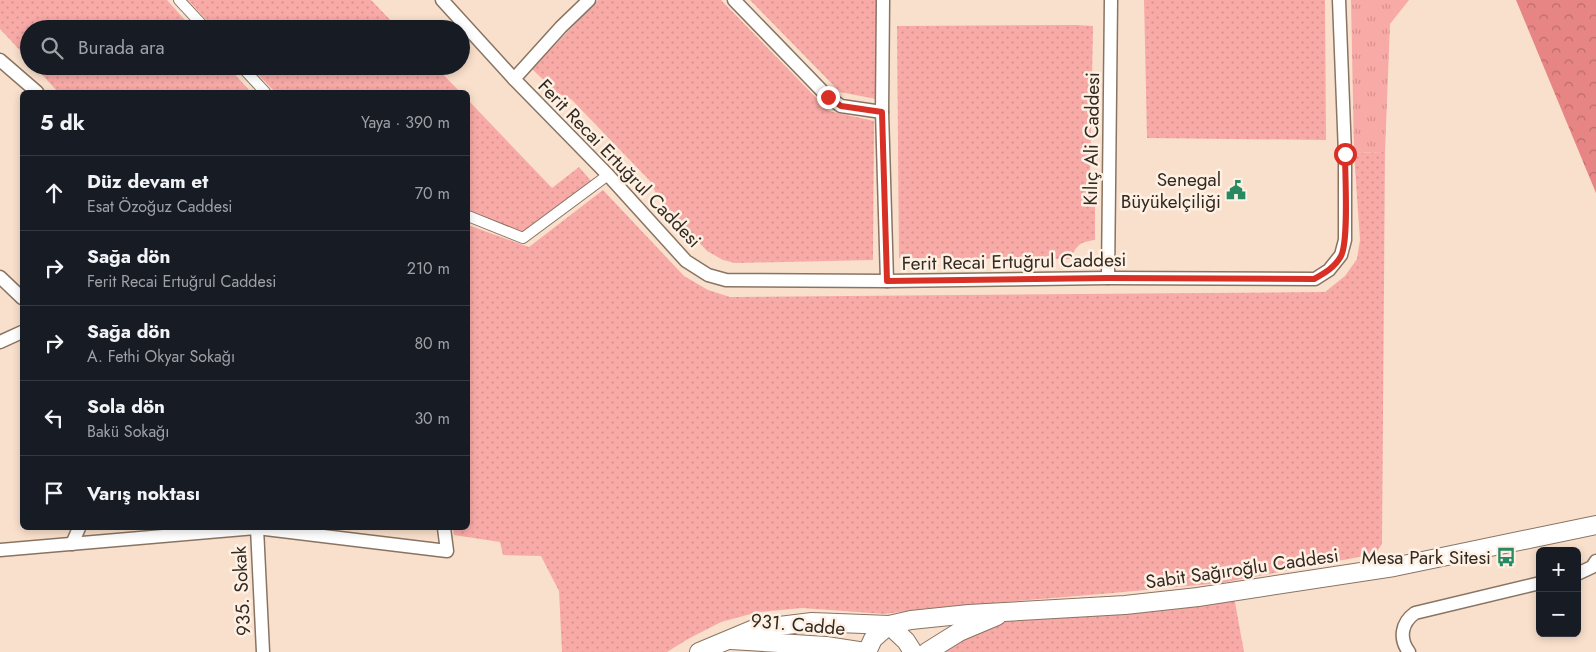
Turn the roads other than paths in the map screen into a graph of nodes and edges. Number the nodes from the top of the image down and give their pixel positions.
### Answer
1 (179, 0) edge
2 (442, 0) edge
3 (589, 0) edge
4 (734, 0) edge
5 (883, 0) edge
6 (1111, 0) edge
7 (1338, 0) edge
8 (198, 20) edge
9 (460, 20) edge
10 (470, 31) edge
11 (0, 60) edge
12 (249, 75) edge
13 (514, 79) junction
14 (35, 90) edge
15 (263, 90) edge
16 (882, 112) junction
17 (608, 175) junction
18 (470, 217) edge
19 (0, 278) edge
20 (1108, 278) junction
21 (887, 281) junction
22 (20, 296) edge
23 (20, 333) edge
24 (0, 342) edge
25 (1596, 525) edge
26 (78, 530) edge
27 (234, 530) edge
28 (257, 530) edge
29 (274, 530) edge
30 (444, 530) edge
31 (72, 544) junction
32 (0, 550) edge
33 (1596, 561) edge
34 (1581, 572) edge
35 (1536, 584) edge
36 (1009, 611) junction
37 (889, 625) junction
38 (728, 640) junction
39 (262, 652) edge
40 (699, 652) edge
41 (866, 652) edge
42 (913, 652) edge
43 (927, 652) edge
44 (1409, 652) edge

1 - 8 street
2 - 9 street, Ferit Recai Ertuğrul Caddesi
3 - 13 street
4 - 16 street
5 - 16 street
6 - 20 street, Kılıç Ali Caddesi
7 - 20 street, Ferit Recai Ertuğrul Caddesi
10 - 13 street, Ferit Recai Ertuğrul Caddesi
11 - 14 street
12 - 15 street
13 - 17 street, Ferit Recai Ertuğrul Caddesi
16 - 21 street
17 - 18 street
17 - 21 street, Ferit Recai Ertuğrul Caddesi
19 - 22 street
20 - 21 street, Ferit Recai Ertuğrul Caddesi
23 - 24 street
25 - 36 main road, Sabit Sağıroğlu Caddesi
26 - 31 street
27 - 31 street
28 - 39 street, 935. Sokak
29 - 30 street
31 - 32 street
33 - 34 street
35 - 44 street
36 - 37 main road, Sabit Sağıroğlu Caddesi
36 - 43 main road, Sabit Sağıroğlu Caddesi
37 - 38 main road, 931. Cadde
37 - 41 main road
37 - 42 main road
38 - 40 main road, 931. Cadde
38 - 41 main road, 931. Cadde

